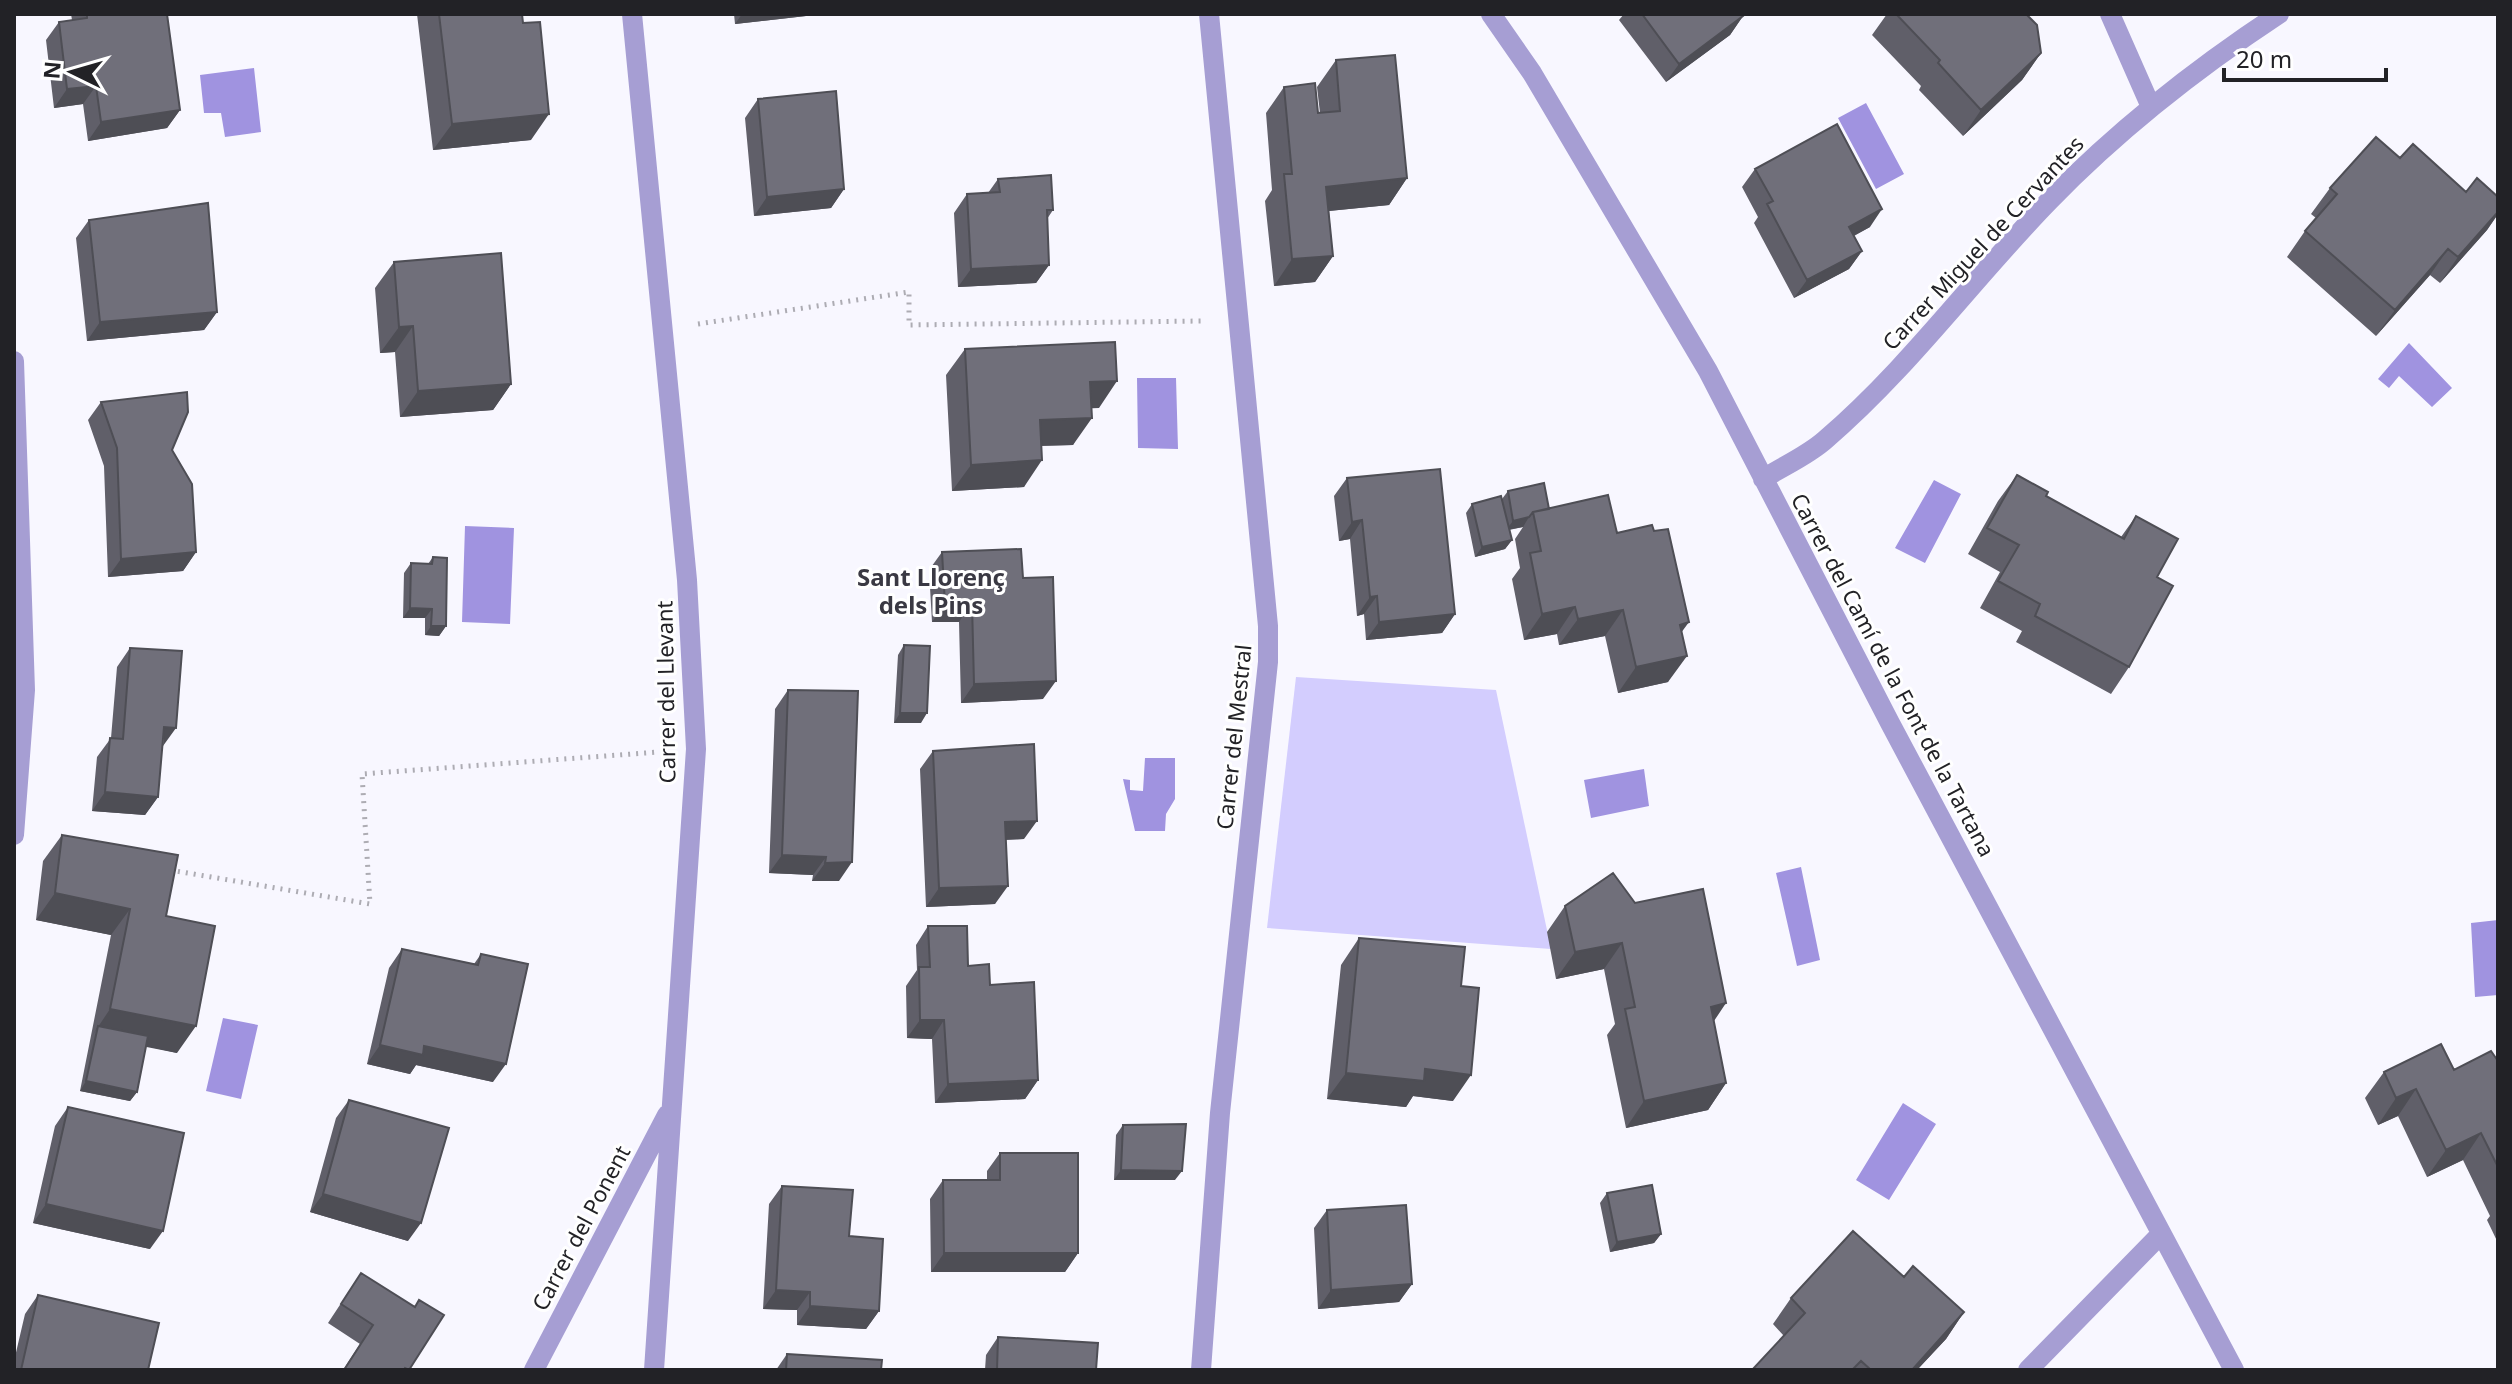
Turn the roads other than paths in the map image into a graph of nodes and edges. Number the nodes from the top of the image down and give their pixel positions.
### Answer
1 (632, 14) edge
2 (1209, 14) edge
3 (1491, 14) edge
4 (2110, 14) edge
5 (2279, 14) edge
6 (2151, 107) junction
7 (14, 361) edge
8 (1763, 479) junction
9 (14, 835) edge
10 (670, 1109) junction
11 (2161, 1234) junction
12 (534, 1370) edge
13 (654, 1370) edge
14 (1201, 1370) edge
15 (2028, 1370) edge
16 (2234, 1370) edge

1 - 10 street, Carrer del Llevant
2 - 14 street, Carrer del Mestral
3 - 8 street, Carrer del Camí de la Font de la Tartana
4 - 6 street
5 - 6 street, Carrer Miguel de Cervantes
6 - 8 street, Carrer Miguel de Cervantes
7 - 9 street
8 - 11 street, Carrer del Camí de la Font de la Tartana
10 - 12 street, Carrer del Ponent
10 - 13 street, Carrer del Llevant
11 - 15 street
11 - 16 street, Carrer del Camí de la Font de la Tartana

